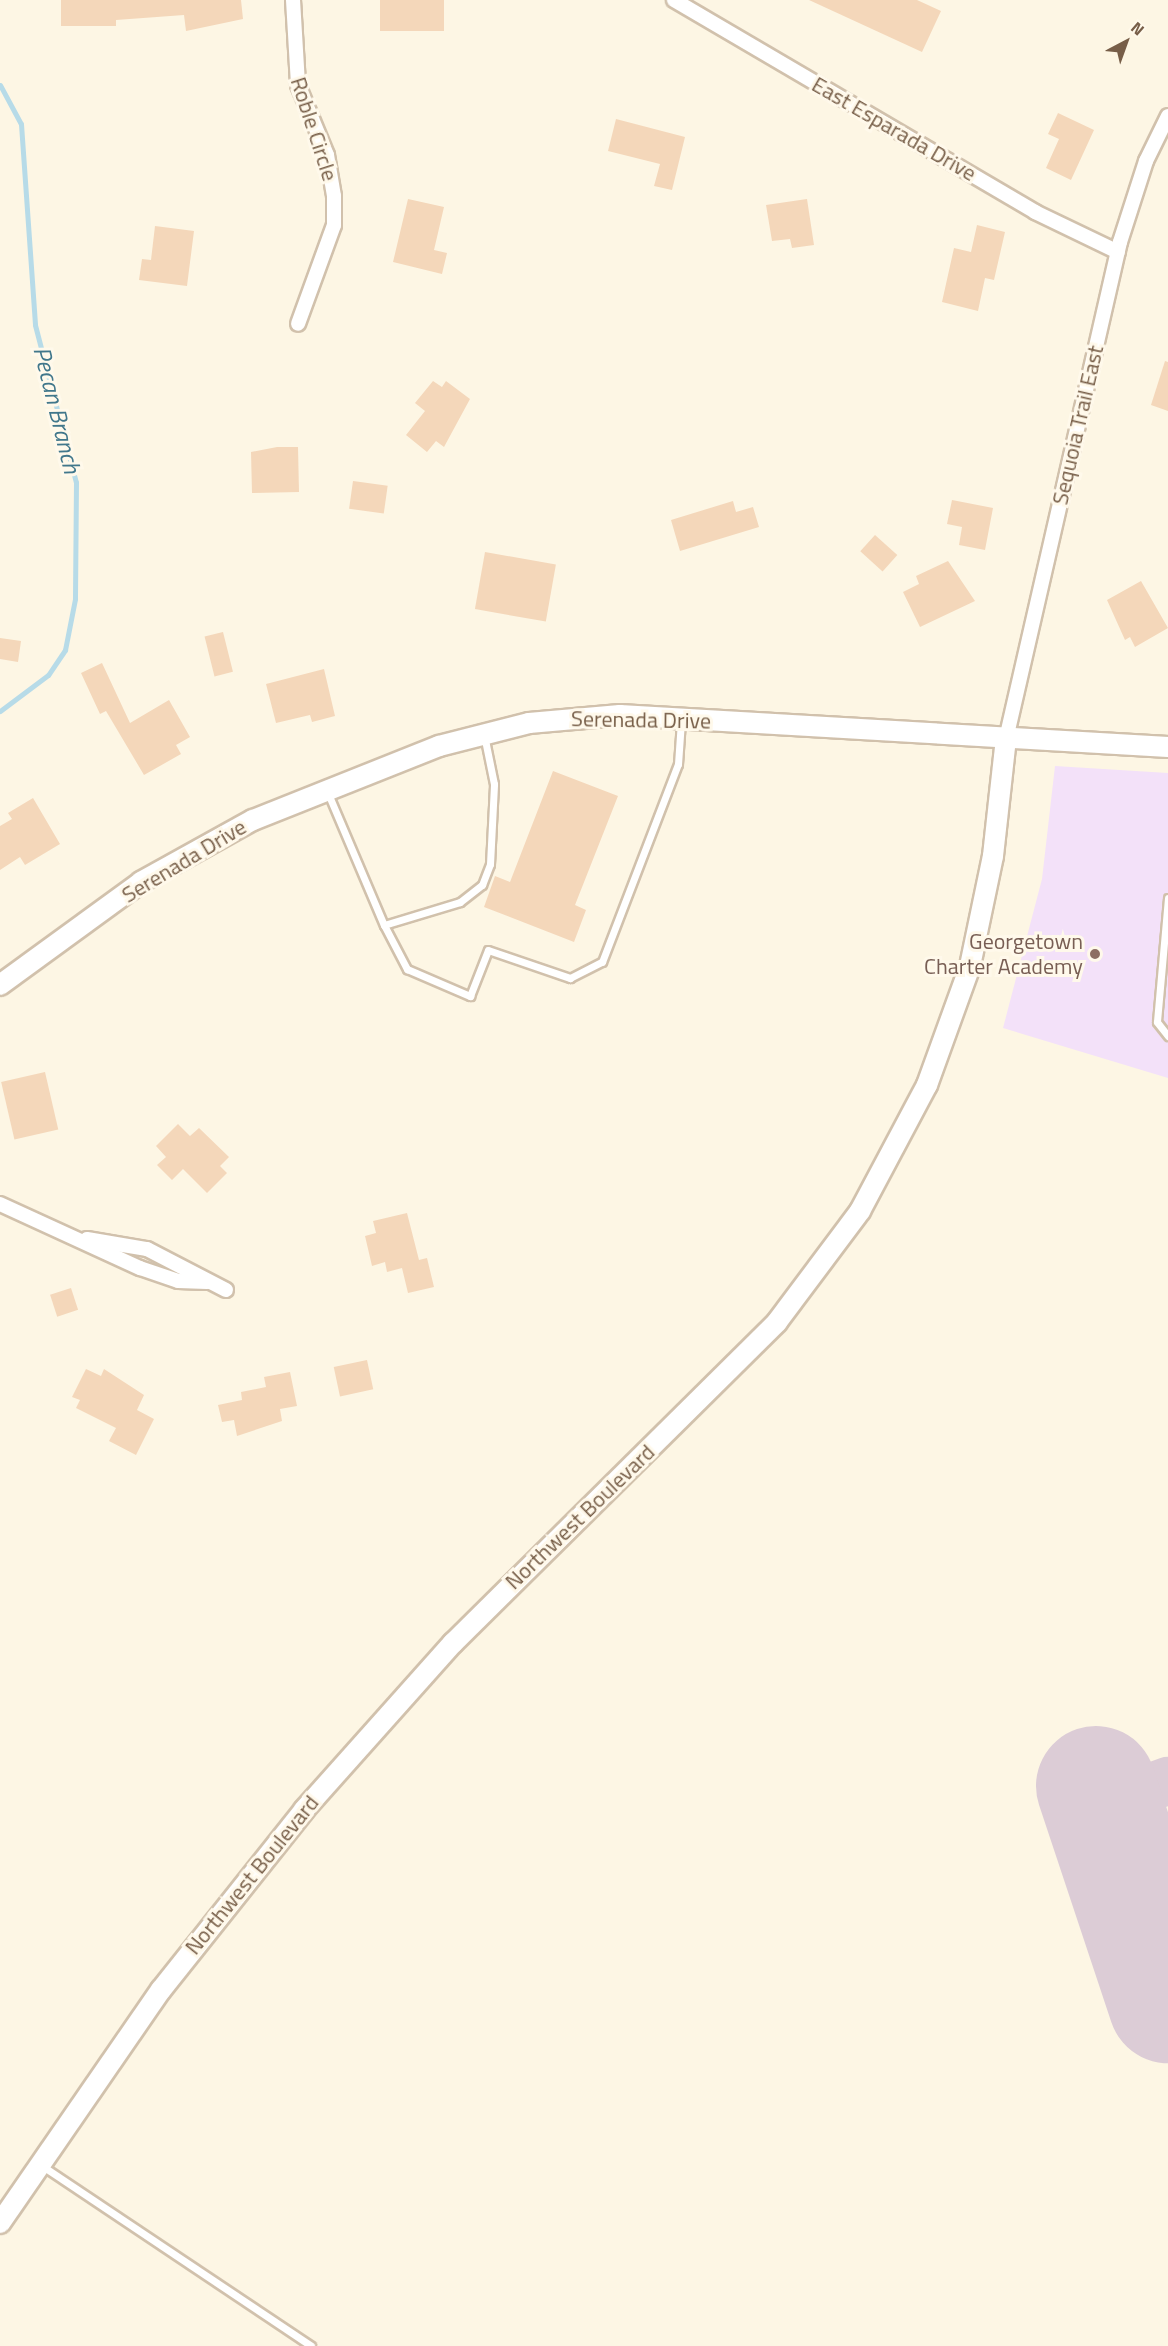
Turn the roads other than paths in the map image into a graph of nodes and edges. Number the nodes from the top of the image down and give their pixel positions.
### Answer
1 (293, 0) edge
2 (674, 0) edge
3 (1168, 116) edge
4 (1118, 252) junction
5 (298, 324) dead end
6 (681, 719) junction
7 (484, 732) junction
8 (1006, 739) junction
9 (1168, 747) edge
10 (326, 790) junction
11 (1168, 898) edge
12 (384, 925) junction
13 (0, 985) edge
14 (1168, 1036) edge
15 (0, 1204) edge
16 (79, 1238) junction
17 (207, 1282) junction
18 (226, 1290) dead end
19 (39, 2164) junction
20 (0, 2223) edge
21 (311, 2346) edge

1 - 5 street, Roble Circle
2 - 4 street, East Esparada Drive
3 - 4 street, Sequoia Trail East
4 - 8 street, Sequoia Trail East
6 - 7 street, Serenada Drive
6 - 8 street, Serenada Drive
6 - 12 lane
7 - 10 street, Serenada Drive
7 - 12 lane
8 - 9 street, Serenada Drive
8 - 19 street, Northwest Boulevard
10 - 12 lane
10 - 13 street, Serenada Drive
11 - 14 lane
15 - 16 street
16 - 17 street
16 - 17 street
17 - 18 street
19 - 20 street, Northwest Boulevard
19 - 21 lane

